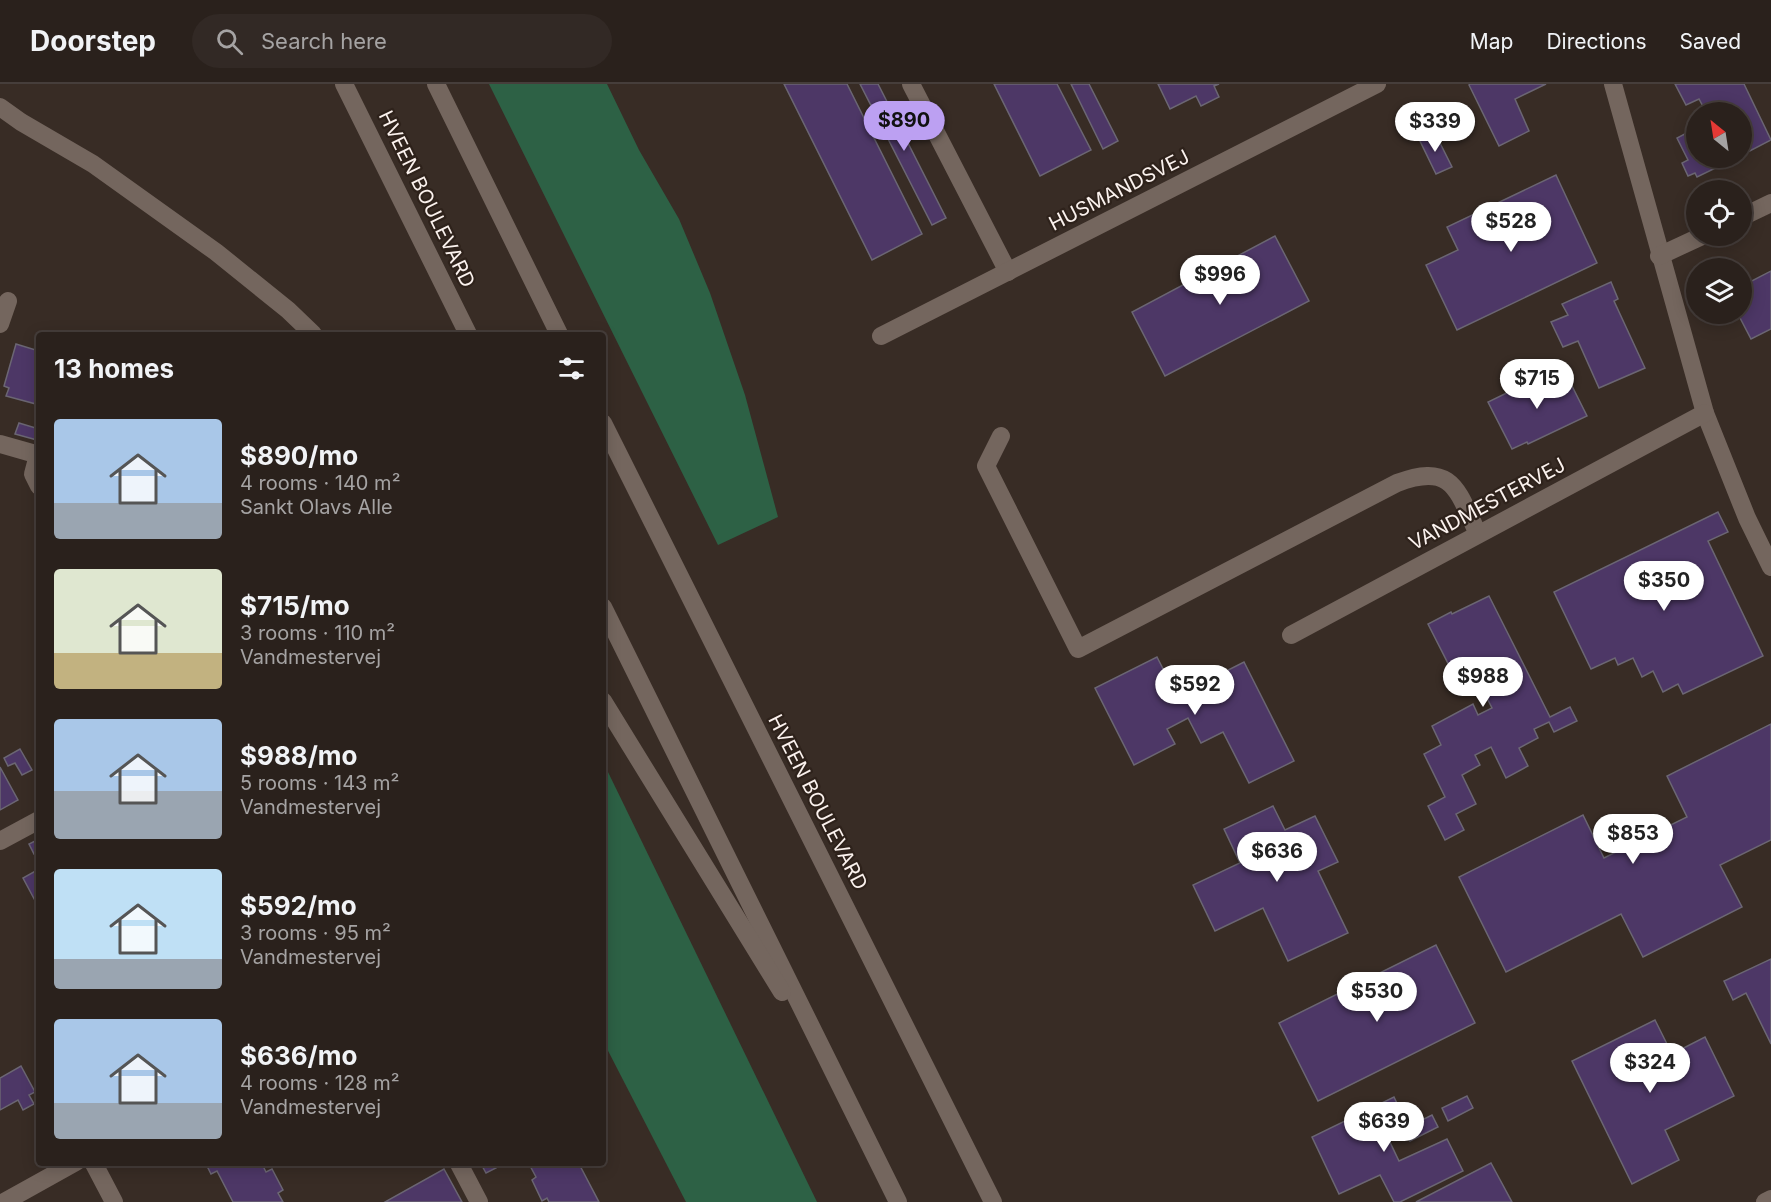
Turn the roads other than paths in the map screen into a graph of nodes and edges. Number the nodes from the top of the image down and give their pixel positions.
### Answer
1 (344, 84) edge
2 (436, 84) edge
3 (911, 84) edge
4 (1377, 84) edge
5 (1613, 84) edge
6 (0, 107) edge
7 (1771, 203) edge
8 (1752, 212) edge
9 (1686, 243) edge
10 (1659, 256) junction
11 (1008, 272) junction
12 (8, 301) dead end
13 (0, 324) edge
14 (312, 332) edge
15 (467, 332) edge
16 (558, 332) edge
17 (881, 336) dead end
18 (1705, 413) junction
19 (606, 429) edge
20 (1001, 436) dead end
21 (0, 444) edge
22 (36, 454) edge
23 (36, 464) edge
24 (36, 480) edge
25 (1478, 534) junction
26 (1771, 567) edge
27 (606, 613) edge
28 (1291, 635) dead end
29 (606, 706) edge
30 (36, 822) edge
31 (0, 842) edge
32 (843, 1094) junction
33 (68, 1166) edge
34 (95, 1166) edge
35 (460, 1166) edge
36 (1771, 1199) edge
37 (3, 1202) edge
38 (114, 1202) edge
39 (479, 1202) edge
40 (898, 1202) edge
41 (993, 1202) edge
42 (1765, 1202) edge

1 - 15 street, HVEEN BOULEVARD
2 - 16 street
3 - 11 street
4 - 11 street, HUSMANDSVEJ
5 - 10 street
6 - 14 street
7 - 8 street
9 - 10 street
10 - 18 street
11 - 17 street, HUSMANDSVEJ
12 - 13 street
18 - 25 street, VANDMESTERVEJ
18 - 26 street
19 - 41 street, HVEEN BOULEVARD
20 - 25 street
21 - 22 street
23 - 24 street
25 - 28 street, VANDMESTERVEJ
27 - 32 street
29 - 32 street
30 - 31 street
32 - 40 street
33 - 37 street
34 - 38 street
35 - 39 street
36 - 42 street

